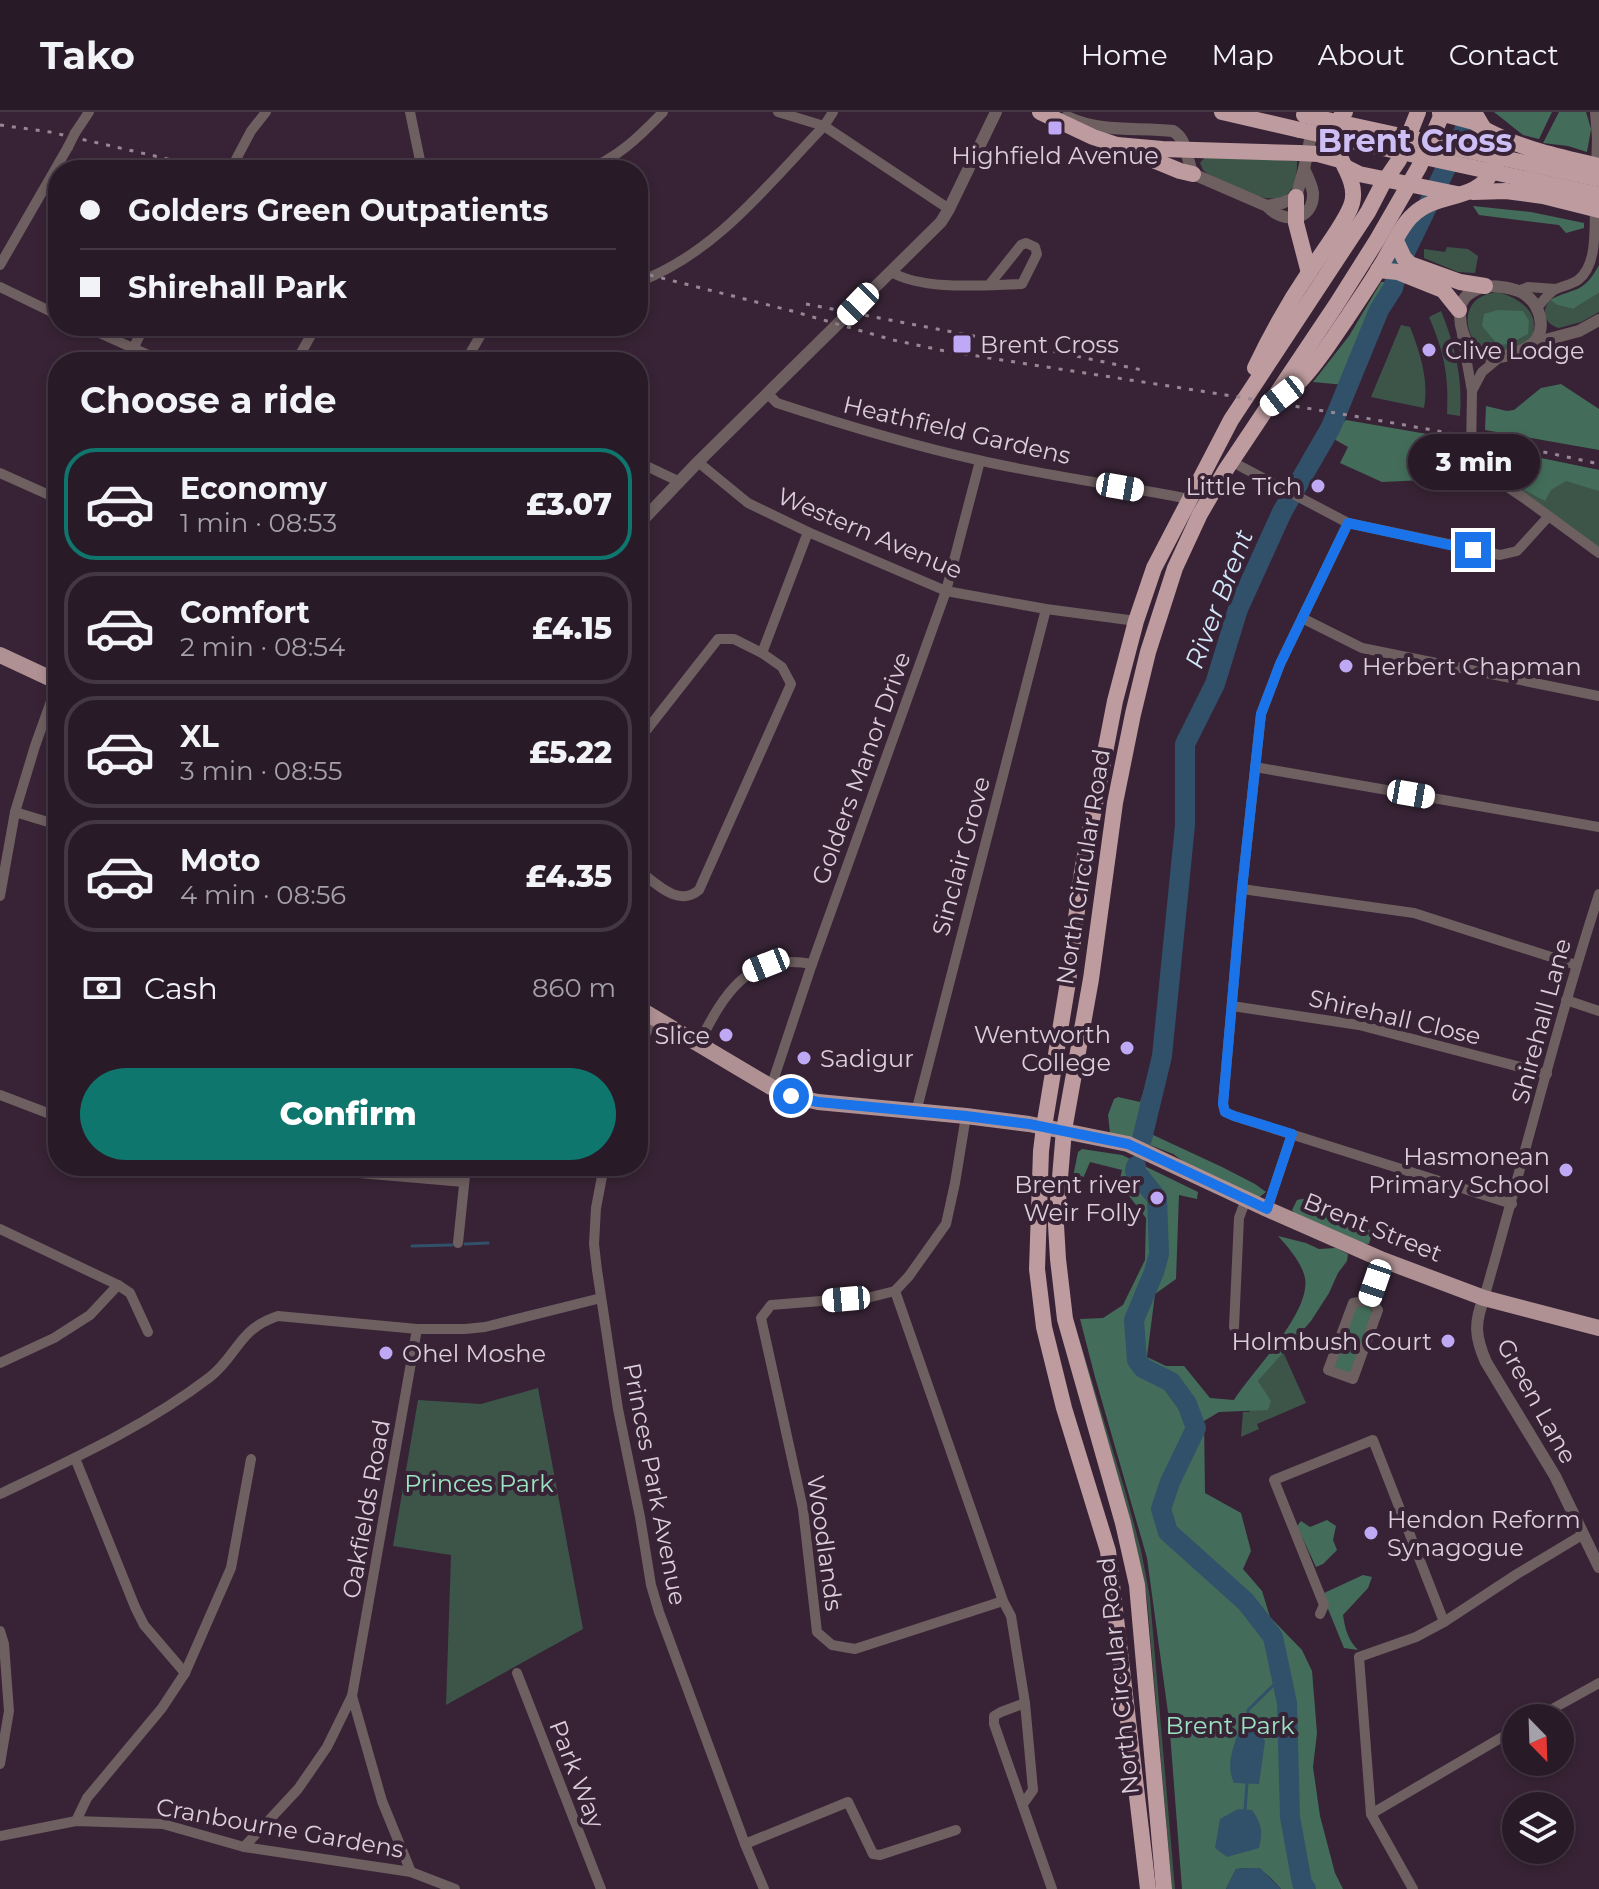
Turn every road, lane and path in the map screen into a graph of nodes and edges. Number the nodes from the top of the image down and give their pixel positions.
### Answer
1 (89, 112) edge
2 (266, 112) edge
3 (410, 112) edge
4 (663, 112) edge
5 (778, 112) edge
6 (833, 112) edge
7 (996, 112) edge
8 (1040, 112) edge
9 (1058, 112) edge
10 (1222, 112) edge
11 (1345, 112) edge
12 (1418, 112) edge
13 (1440, 112) edge
14 (1595, 112) edge
15 (1481, 123) edge
16 (1301, 124) edge
17 (824, 126) junction
18 (1117, 145) junction
19 (1186, 149) junction
20 (61, 160) edge
21 (236, 160) edge
22 (420, 160) edge
23 (606, 160) edge
24 (1302, 161) junction
25 (1343, 164) junction
26 (1599, 166) edge
27 (1193, 174) junction
28 (1599, 179) edge
29 (48, 182) edge
30 (1465, 193) junction
31 (1599, 195) edge
32 (1296, 197) junction
33 (1267, 206) junction
34 (949, 209) junction
35 (1599, 210) edge
36 (1295, 217) junction
37 (1396, 241) junction
38 (0, 265) edge
39 (1378, 270) junction
40 (1412, 271) junction
41 (891, 272) junction
42 (1309, 273) junction
43 (648, 277) edge
44 (989, 285) junction
45 (1485, 286) junction
46 (0, 287) edge
47 (1556, 289) junction
48 (1518, 291) junction
49 (1536, 309) junction
50 (48, 310) edge
51 (1459, 310) junction
52 (1597, 322) edge
53 (1542, 324) junction
54 (1461, 333) junction
55 (1563, 334) junction
56 (108, 336) edge
57 (139, 336) edge
58 (1534, 343) junction
59 (134, 347) junction
60 (144, 352) edge
61 (1500, 357) junction
62 (1472, 391) junction
63 (768, 394) junction
64 (1266, 408) junction
65 (1231, 420) junction
66 (980, 461) junction
67 (698, 462) junction
68 (1240, 466) dead end
69 (648, 467) edge
70 (0, 473) edge
71 (680, 482) junction
72 (48, 495) edge
73 (1189, 499) junction
74 (648, 515) edge
75 (1548, 517) junction
76 (1348, 523) junction
77 (808, 532) junction
78 (1599, 553) edge
79 (946, 591) junction
80 (1046, 609) junction
81 (1302, 618) junction
82 (1136, 621) junction
83 (762, 653) junction
84 (0, 655) edge
85 (48, 677) edge
86 (1599, 696) edge
87 (48, 710) edge
88 (648, 728) edge
89 (1255, 767) junction
90 (15, 812) junction
91 (48, 822) edge
92 (1599, 827) edge
93 (648, 877) edge
94 (1242, 889) junction
95 (1599, 894) edge
96 (0, 896) edge
97 (812, 964) junction
98 (1576, 965) junction
99 (1566, 1000) junction
100 (1232, 1006) junction
101 (1599, 1011) edge
102 (648, 1014) edge
103 (654, 1017) junction
104 (648, 1029) edge
105 (698, 1045) junction
106 (1547, 1074) junction
107 (771, 1087) junction
108 (0, 1095) edge
109 (916, 1112) junction
110 (48, 1113) edge
111 (966, 1116) junction
112 (1044, 1127) junction
113 (1064, 1130) junction
114 (1292, 1134) junction
115 (411, 1176) edge
116 (465, 1176) edge
117 (602, 1176) edge
118 (464, 1182) junction
119 (1246, 1199) junction
120 (1512, 1204) junction
121 (1267, 1209) junction
122 (0, 1229) edge
123 (458, 1243) dead end
124 (1383, 1260) junction
125 (118, 1285) junction
126 (895, 1291) junction
127 (601, 1298) junction
128 (1484, 1298) junction
129 (1370, 1300) junction
130 (1234, 1327) dead end
131 (1599, 1328) edge
132 (417, 1329) junction
133 (148, 1332) dead end
134 (0, 1363) edge
135 (75, 1458) junction
136 (251, 1459) dead end
137 (0, 1494) edge
138 (1582, 1535) junction
139 (1599, 1567) edge
140 (1003, 1601) junction
141 (1320, 1614) dead end
142 (1444, 1622) junction
143 (0, 1631) edge
144 (185, 1673) junction
145 (517, 1673) dead end
146 (1599, 1683) edge
147 (352, 1696) junction
148 (1025, 1703) junction
149 (1561, 1704) edge
150 (1502, 1737) edge
151 (0, 1764) edge
152 (1023, 1804) junction
153 (1371, 1814) junction
154 (76, 1821) junction
155 (956, 1830) dead end
156 (0, 1836) edge
157 (745, 1844) junction
158 (244, 1847) junction
159 (411, 1872) junction
160 (455, 1889) edge
161 (601, 1889) edge
162 (764, 1889) edge
163 (1052, 1889) edge
164 (1148, 1889) edge
165 (1164, 1889) edge
166 (1413, 1889) edge

1 - 20 street, bridge
2 - 21 street
3 - 22 street
4 - 23 street
5 - 17 street
6 - 17 street
7 - 34 street
8 - 18 highway
9 - 19 street
10 - 16 highway
11 - 25 highway, bridge
12 - 65 highway, North Circular Road
13 - 15 highway, bridge
13 - 64 highway, North Circular Road
14 - 47 street
15 - 26 highway, bridge
15 - 30 highway, bridge
16 - 24 street
16 - 28 highway, bridge
16 - 31 highway, bridge
17 - 34 street
17 - 43 street
18 - 19 highway
18 - 27 highway
19 - 24 highway
19 - 27 street
24 - 25 highway, bridge
24 - 32 street
24 - 36 street
25 - 30 highway, bridge
25 - 42 highway
27 - 33 street
29 - 38 street, bridge
30 - 35 highway, bridge
30 - 37 highway
32 - 33 street
32 - 36 highway
33 - 36 street
34 - 41 street
36 - 42 highway
37 - 39 highway
37 - 40 highway
39 - 40 highway
39 - 64 highway
40 - 45 highway
40 - 51 highway
41 - 44 street
41 - 63 street
42 - 65 highway
44 - 44 street
45 - 48 street
45 - 51 street
46 - 50 street
47 - 48 street
47 - 49 street
48 - 49 street
49 - 53 street
51 - 54 street
52 - 55 street
53 - 55 street
53 - 58 street
54 - 61 street
54 - 62 street
55 - 58 street
56 - 59 street
57 - 59 street
58 - 61 street
59 - 60 street
61 - 62 street
62 - 75 street
63 - 66 street, Heathfield Gardens
63 - 67 street
64 - 113 highway, North Circular Road
65 - 73 highway, North Circular Road
66 - 73 street, Heathfield Gardens
66 - 79 street, Golders Manor Drive
67 - 71 street
67 - 77 street, Western Avenue
68 - 76 street
69 - 71 street
70 - 72 street
71 - 74 street
73 - 82 highway, North Circular Road
75 - 76 street
75 - 78 street
76 - 81 street
77 - 79 street, Western Avenue
77 - 83 street
79 - 80 street, Western Avenue
79 - 97 street, Golders Manor Drive
80 - 82 street, Western Avenue
80 - 109 street, Sinclair Grove
81 - 86 street
81 - 89 street
82 - 112 highway, North Circular Road
83 - 88 street
83 - 93 street
84 - 85 main road
87 - 90 street
89 - 92 street
89 - 94 street
90 - 91 street
90 - 96 street
94 - 98 street
94 - 100 street
95 - 98 street, Shirehall Lane
97 - 105 street
97 - 107 street, Golders Manor Drive
98 - 99 street, Shirehall Lane
99 - 101 street
99 - 106 street, Shirehall Lane
100 - 106 street, Shirehall Close
100 - 114 street
102 - 103 main road, Brent Street
103 - 104 street
103 - 105 main road, Brent Street
105 - 107 main road, Brent Street
106 - 120 street, Shirehall Lane
107 - 109 main road, Brent Street
108 - 110 street
109 - 111 main road, Brent Street
111 - 112 main road, Brent Street
111 - 126 street
112 - 113 main road, Brent Street
112 - 164 highway, North Circular Road
113 - 119 main road, Brent Street
113 - 165 highway, North Circular Road
114 - 120 street
114 - 121 street
115 - 118 street
116 - 118 street
117 - 127 street, Princes Park Avenue
118 - 123 street
119 - 121 main road, Brent Street
119 - 130 street
120 - 128 street, Shirehall Lane
121 - 124 main road, Brent Street
122 - 125 street
124 - 128 main road, Brent Street
124 - 129 street
125 - 133 street
125 - 134 street
126 - 140 street
126 - 140 street, Woodlands
127 - 132 street
127 - 157 street, Princes Park Avenue
128 - 131 main road, Brent Street
128 - 138 street, Green Lane
129 - 129 street
132 - 135 street
132 - 147 street, Oakfields Road
135 - 137 street
135 - 144 street
136 - 144 street
138 - 139 street, Green Lane
138 - 142 street
140 - 148 street
141 - 142 street
142 - 153 street
143 - 151 street
144 - 154 street
145 - 161 street, Park Way
146 - 149 street
147 - 158 street, Oakfields Road
147 - 159 street, Oakfields Road
148 - 152 street
148 - 152 street
150 - 153 street
152 - 163 street
153 - 166 street
154 - 156 street, Cranbourne Gardens
154 - 158 street, Cranbourne Gardens
155 - 157 street
157 - 162 street, Princes Park Avenue
158 - 159 street, Cranbourne Gardens
159 - 160 street, Cranbourne Gardens

